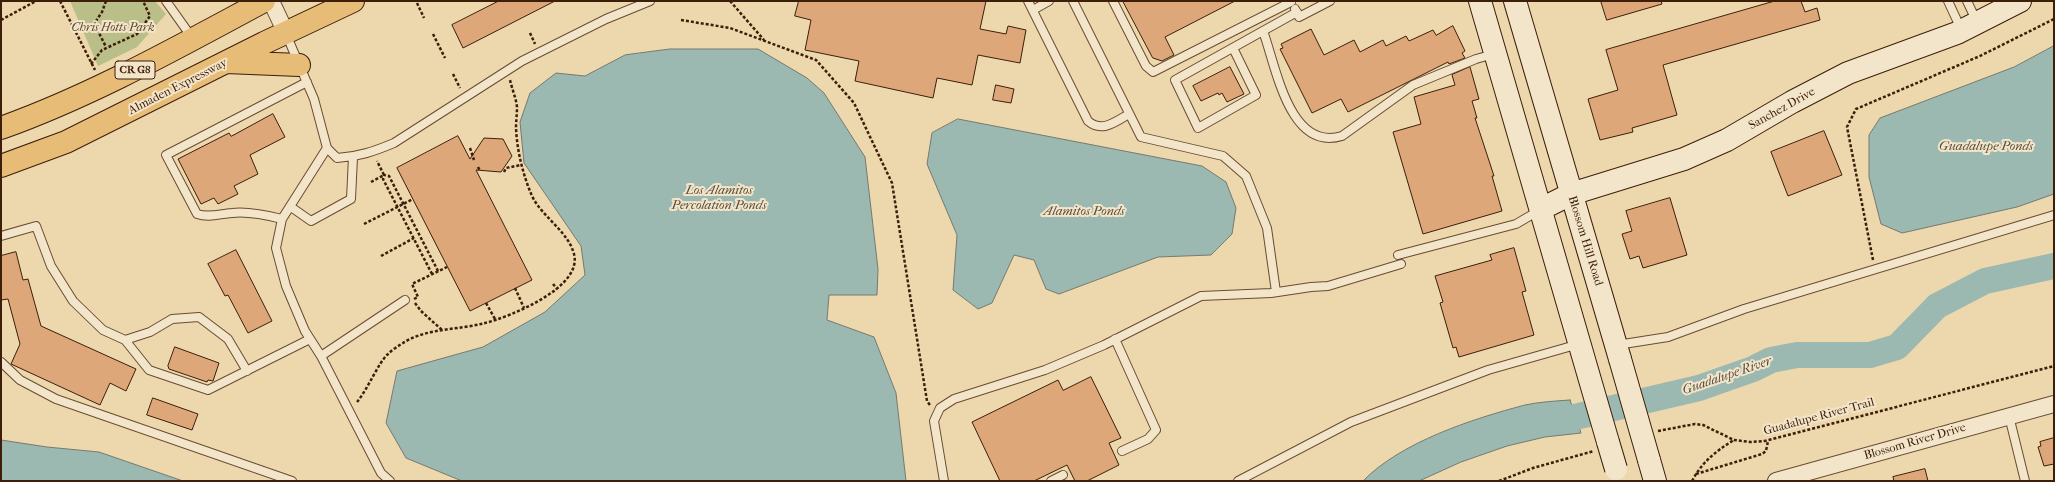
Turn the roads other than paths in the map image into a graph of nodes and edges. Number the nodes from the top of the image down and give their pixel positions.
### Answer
1 (166, 1) edge
2 (264, 1) edge
3 (271, 1) edge
4 (353, 1) edge
5 (650, 1) edge
6 (1028, 1) edge
7 (1049, 1) edge
8 (1073, 1) edge
9 (1113, 1) edge
10 (1291, 1) edge
11 (1330, 1) edge
12 (1480, 1) edge
13 (1515, 1) edge
14 (1948, 1) edge
15 (1967, 1) edge
16 (2020, 1) edge
17 (635, 4) edge
18 (1033, 10) junction
19 (1296, 12) junction
20 (1969, 27) junction
21 (1263, 31) junction
22 (286, 33) junction
23 (193, 39) junction
24 (1233, 48) junction
25 (1496, 53) junction
26 (226, 62) junction
27 (303, 74) junction
28 (1130, 114) junction
29 (1, 128) edge
30 (327, 148) junction
31 (353, 157) junction
32 (1, 166) edge
33 (1571, 194) junction
34 (291, 207) junction
35 (1541, 209) junction
36 (2054, 215) edge
37 (282, 219) junction
38 (1, 236) edge
39 (1398, 255) dead end
40 (1401, 264) dead end
41 (1276, 292) junction
42 (405, 300) dead end
43 (310, 339) junction
44 (1115, 339) junction
45 (125, 340) junction
46 (1618, 352) junction
47 (1583, 353) junction
48 (321, 356) junction
49 (1, 362) edge
50 (247, 371) junction
51 (2054, 404) edge
52 (2009, 416) junction
53 (1122, 452) dead end
54 (1063, 475) dead end
55 (1618, 475) edge
56 (292, 481) edge
57 (390, 481) edge
58 (944, 481) edge
59 (1051, 481) edge
60 (1238, 481) edge
61 (1655, 481) edge
62 (1776, 481) edge
63 (2025, 481) edge

1 - 23 lane
2 - 23 main road, CR G8
3 - 22 street
4 - 22 main road, Almaden Expressway / CR G8
5 - 17 lane
6 - 18 lane
7 - 18 lane
8 - 28 lane
9 - 10 lane
10 - 19 lane
11 - 19 lane
12 - 25 main road
13 - 33 main road, Blossom Hill Road
14 - 20 lane
15 - 20 lane
16 - 20 main road, Sanchez Drive
17 - 31 lane
18 - 28 lane
19 - 21 lane
20 - 33 main road, Sanchez Drive
21 - 24 lane
21 - 25 lane
22 - 26 main road, Almaden Expressway / CR G8
22 - 27 lane
23 - 29 main road, CR G8
24 - 24 lane
25 - 35 main road
26 - 27 main road
26 - 32 main road, Almaden Expressway / CR G8
27 - 30 lane
27 - 37 lane
28 - 41 lane
30 - 31 lane
30 - 34 lane
31 - 34 lane
33 - 35 main road, Sanchez Drive
33 - 46 main road, Blossom Hill Road
34 - 37 lane
35 - 39 lane
35 - 47 main road
36 - 46 lane
37 - 43 lane
38 - 45 lane
40 - 41 lane
41 - 44 lane
42 - 48 lane
43 - 48 lane
43 - 50 lane
44 - 53 lane
44 - 58 lane
45 - 50 lane
45 - 50 lane
46 - 61 main road, Blossom Hill Road, bridge
47 - 55 main road, bridge
47 - 60 lane
48 - 57 lane
49 - 56 lane
51 - 52 street, Blossom River Drive
52 - 62 street, Blossom River Drive
52 - 63 lane
54 - 59 lane

